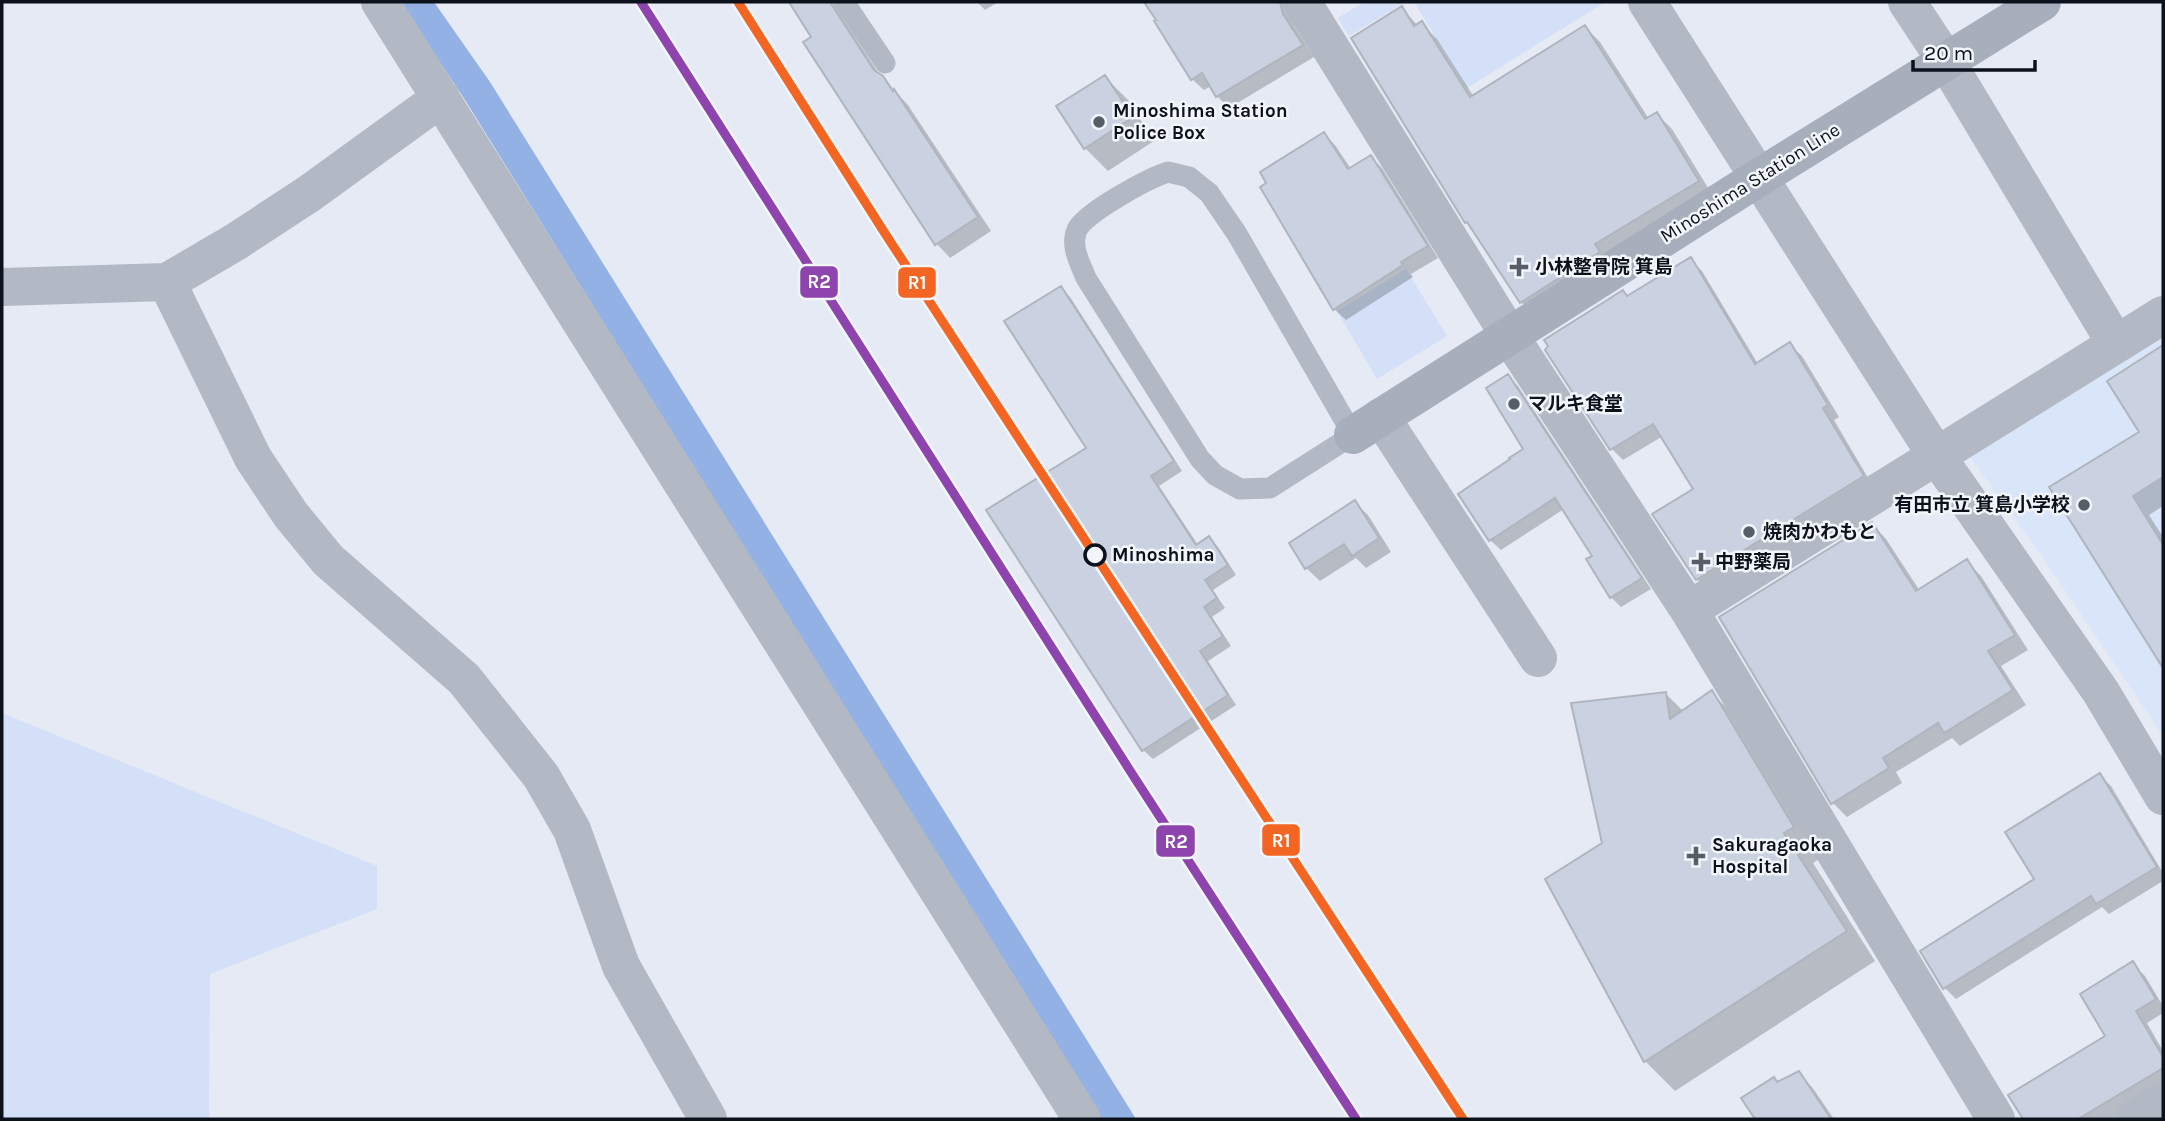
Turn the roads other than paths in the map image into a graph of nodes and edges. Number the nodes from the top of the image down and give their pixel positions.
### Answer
1 (380, 2) edge
2 (844, 2) edge
3 (1301, 2) edge
4 (1647, 2) edge
5 (1907, 2) edge
6 (2042, 2) edge
7 (1945, 61) junction
8 (885, 63) dead end
9 (442, 98) junction
10 (1758, 178) junction
11 (167, 282) junction
12 (2, 287) edge
13 (2163, 315) edge
14 (1509, 335) junction
15 (2116, 344) junction
16 (1367, 426) junction
17 (1936, 455) junction
18 (1689, 610) junction
19 (1538, 658) dead end
20 (2163, 796) edge
21 (2163, 1101) edge
22 (708, 1119) edge
23 (1082, 1119) edge
24 (1996, 1119) edge
25 (2135, 1119) edge

1 - 9 street
2 - 8 lane
3 - 14 street
4 - 10 street
5 - 7 street
6 - 7 main road, Minoshima Station Line
7 - 10 main road, Minoshima Station Line
7 - 15 street
9 - 11 street
9 - 23 street
10 - 14 main road, Minoshima Station Line
10 - 17 street
11 - 12 street
11 - 22 street
13 - 15 street
14 - 16 main road, Minoshima Station Line
14 - 18 street
15 - 17 street
16 - 16 lane
16 - 19 street
17 - 18 street
17 - 20 street
18 - 24 street
21 - 25 street

